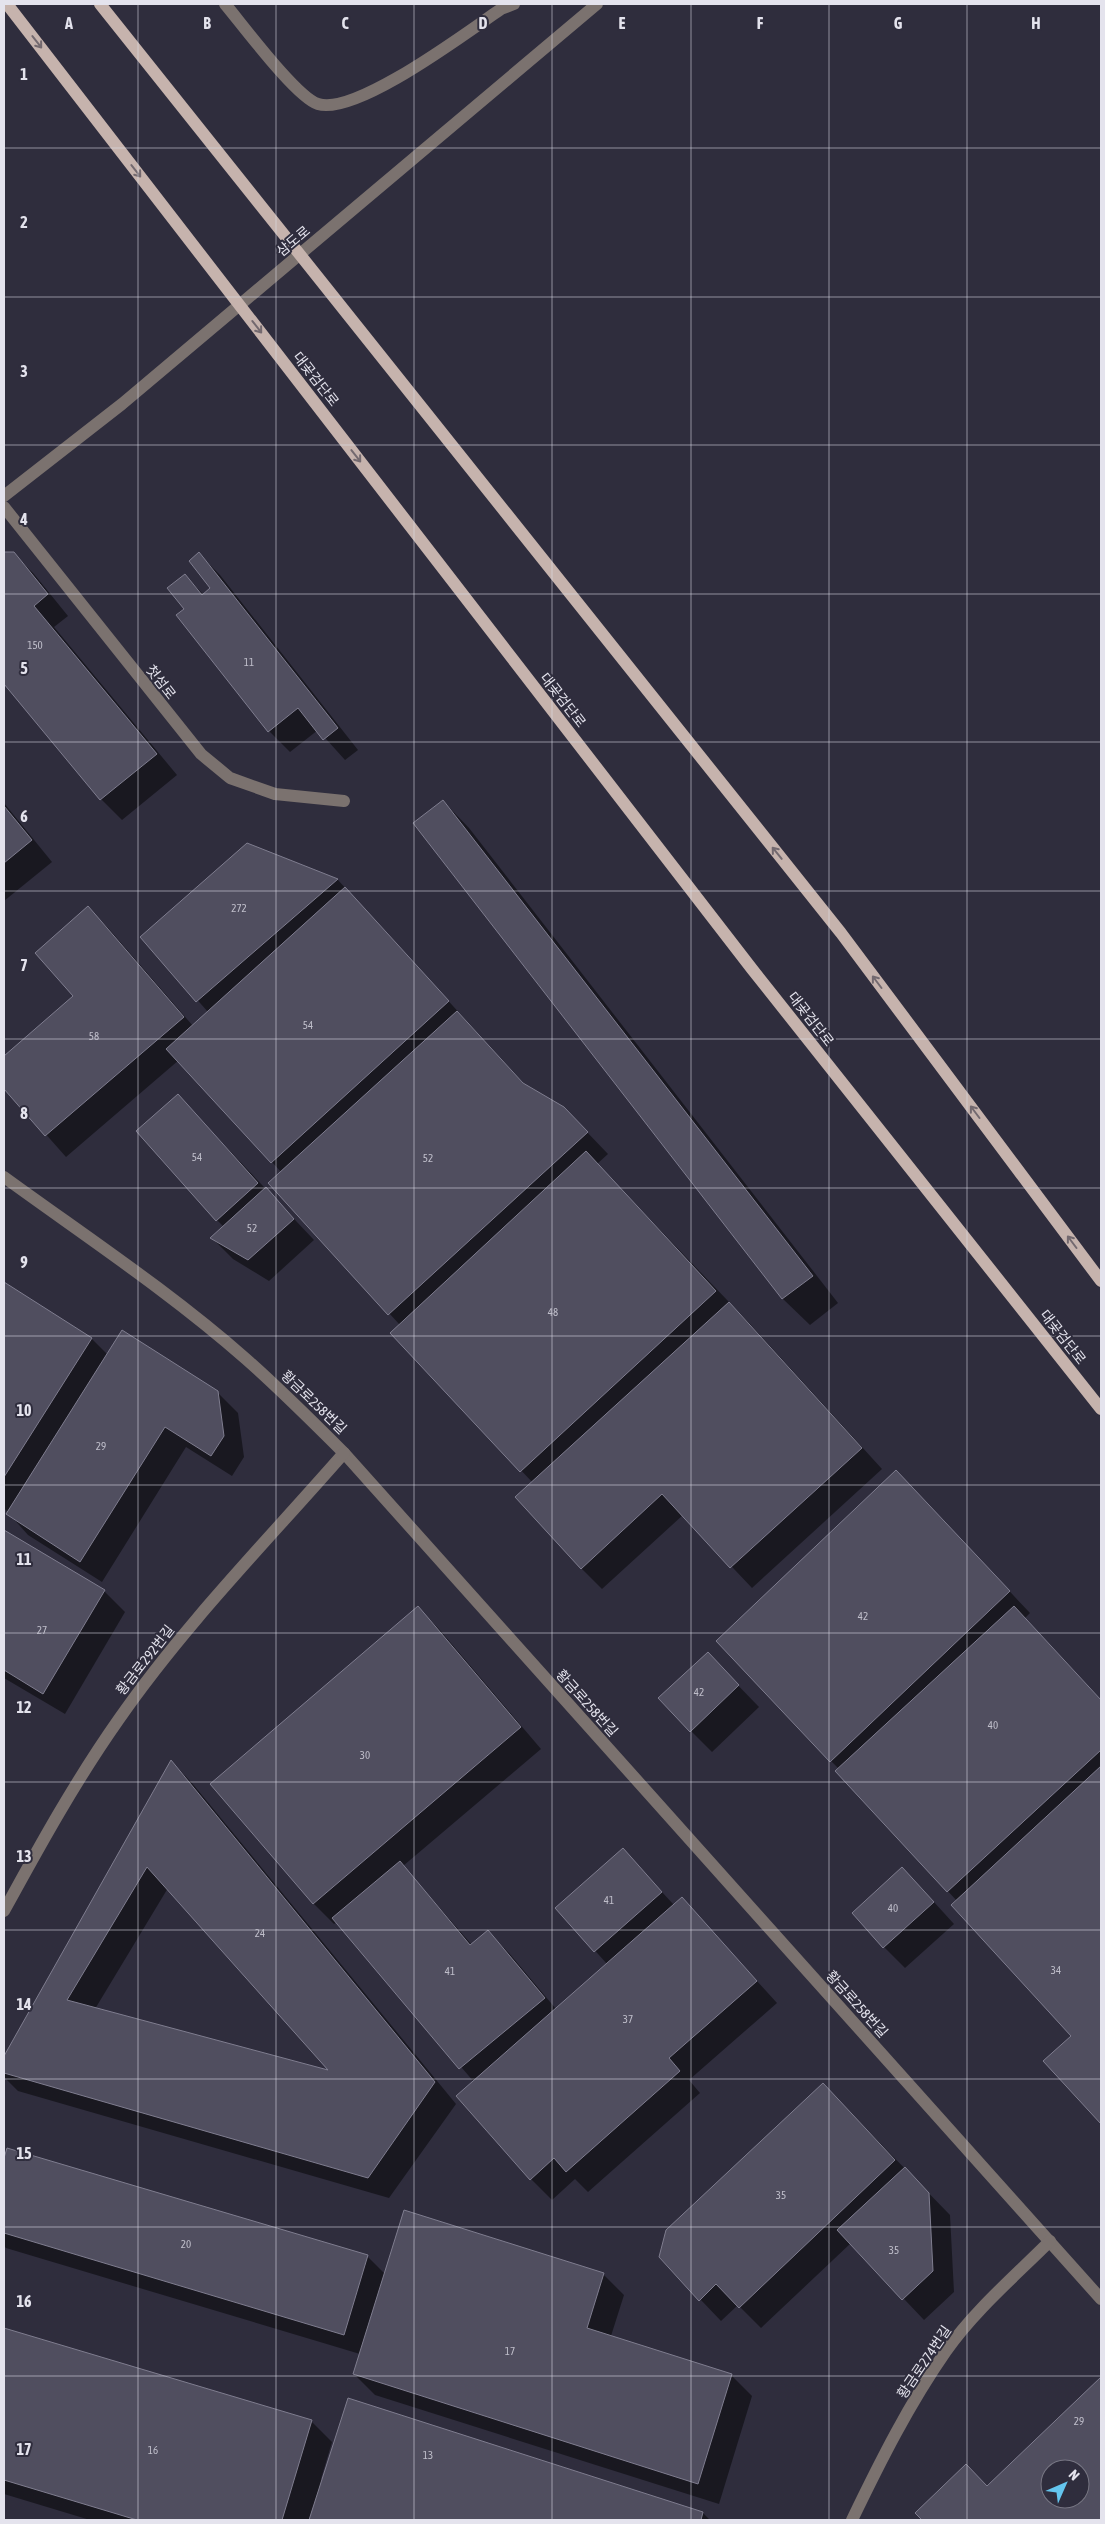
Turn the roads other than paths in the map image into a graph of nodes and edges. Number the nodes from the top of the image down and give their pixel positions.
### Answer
1 (7, 4) edge
2 (100, 4) edge
3 (225, 4) edge
4 (514, 4) edge
5 (597, 4) edge
6 (301, 255) junction
7 (239, 304) junction
8 (4, 496) edge
9 (4, 506) edge
10 (344, 801) dead end
11 (4, 1177) edge
12 (1101, 1281) edge
13 (1101, 1409) edge
14 (344, 1453) junction
15 (4, 1911) edge
16 (1050, 2241) junction
17 (1101, 2298) edge
18 (852, 2520) edge

1 -> 7 main road, 대곶검단로
2 - 6 main road
3 - 4 street
5 - 6 street, 삼도로
6 - 7 street, 삼도로
12 -> 6 main road
7 - 8 street, 삼도로
7 -> 13 main road, 대곶검단로
9 - 10 street, 첫섬로
11 - 14 street, 황금로258번길
14 - 15 street, 황금로292번길
14 - 16 street, 황금로258번길
16 - 17 street, 황금로258번길
16 - 18 street, 황금로274번길

